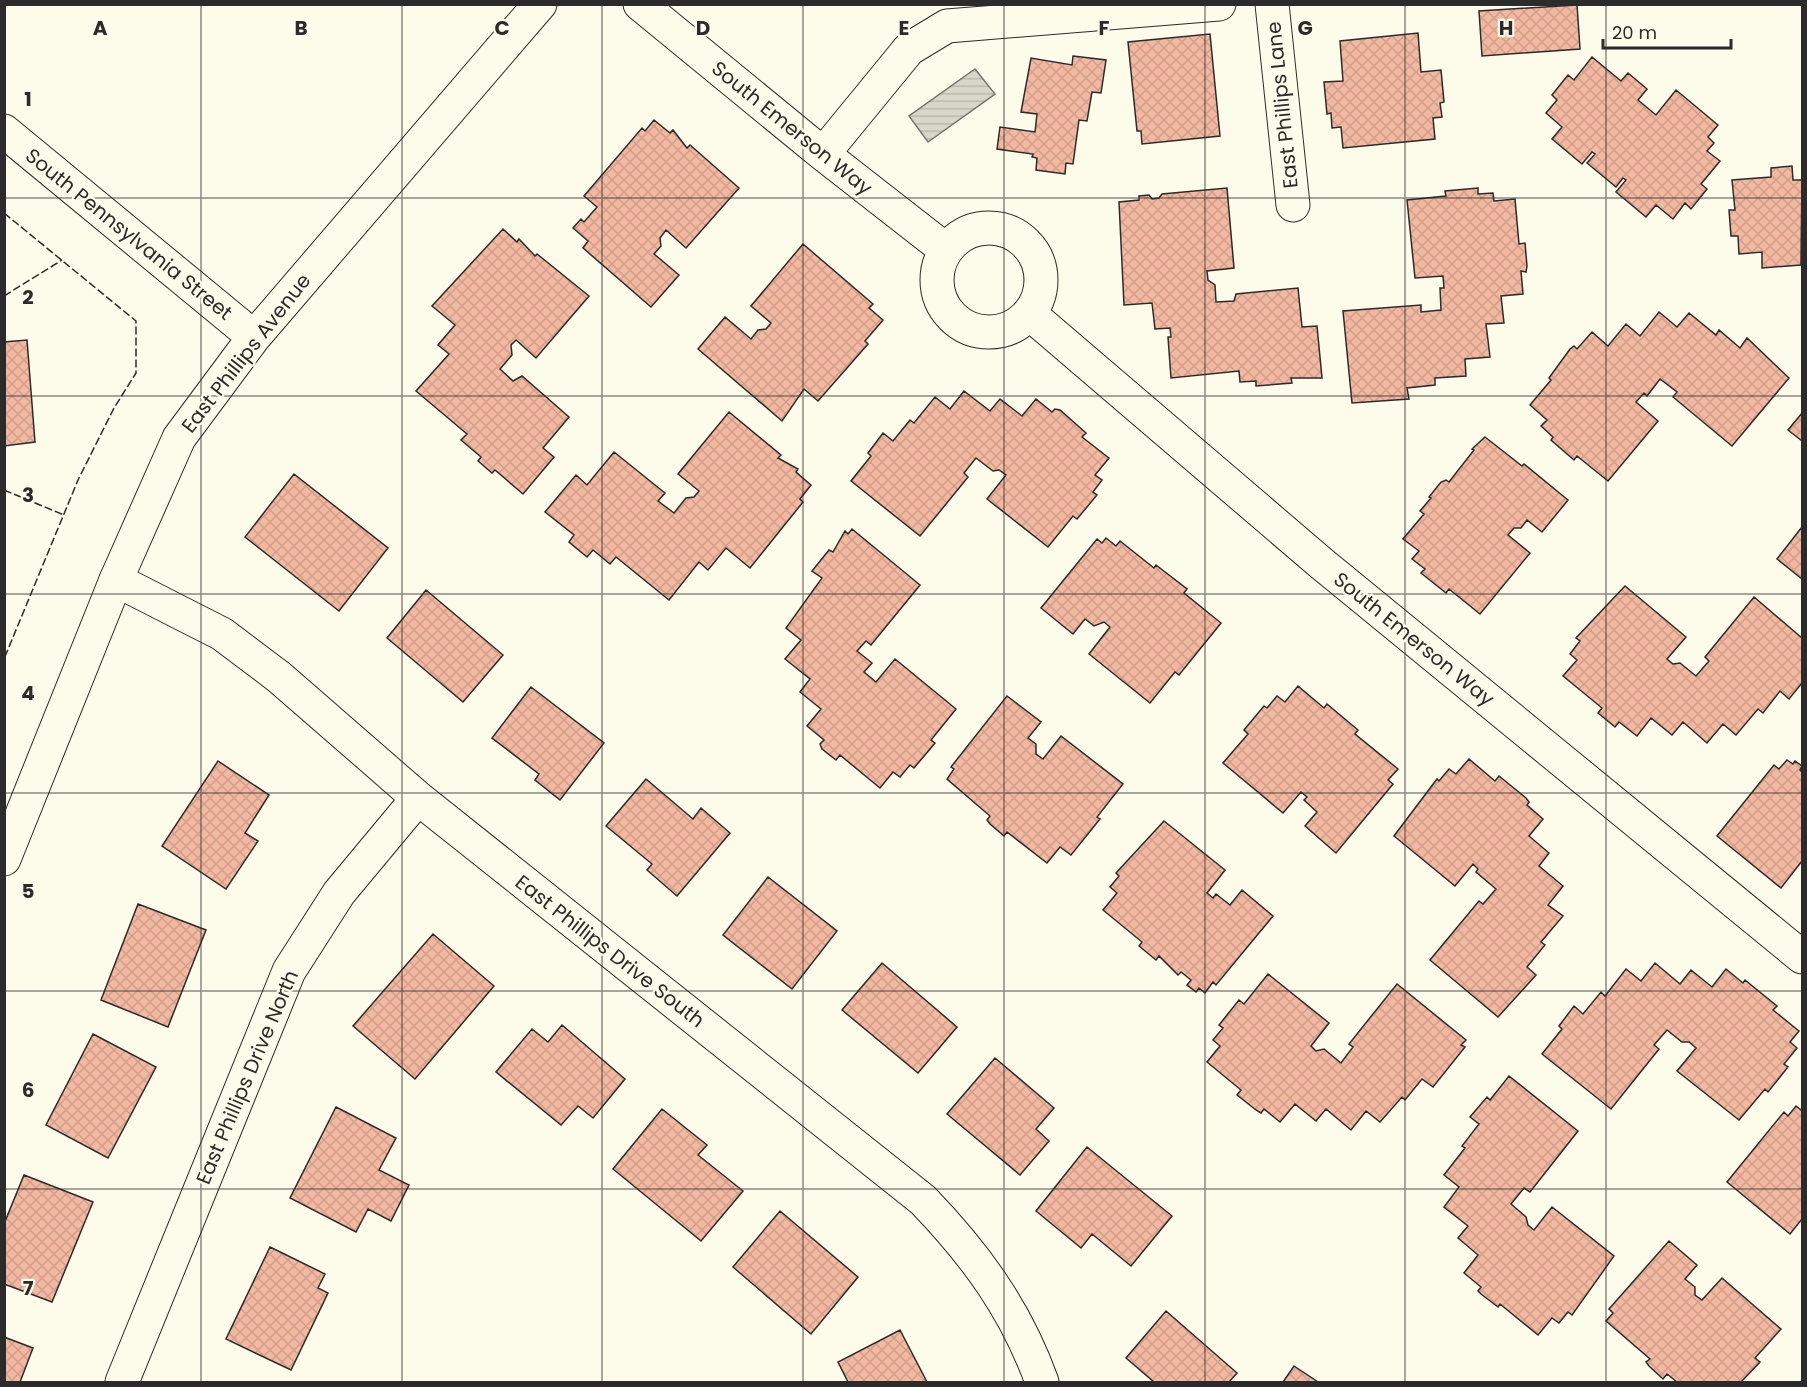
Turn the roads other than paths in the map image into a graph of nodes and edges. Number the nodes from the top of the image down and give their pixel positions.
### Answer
1 (540, 4) edge
2 (640, 4) edge
3 (1219, 4) edge
4 (1272, 4) edge
5 (4, 131) edge
6 (823, 154) junction
7 (1293, 205) dead end
8 (946, 250) junction
9 (1030, 314) junction
10 (254, 337) junction
11 (116, 580) junction
12 (418, 798) junction
13 (4, 859) edge
14 (1803, 957) edge
15 (122, 1383) edge
16 (1042, 1383) edge

1 - 10 street, East Phillips Avenue
2 - 6 street, South Emerson Way
3 - 6 street
4 - 7 street, East Phillips Lane
5 - 10 street, South Pennsylvania Street
6 - 8 street, South Emerson Way
8 - 9 street
8 - 9 street
9 - 14 street, South Emerson Way
10 - 11 street, East Phillips Avenue
11 - 12 street, East Phillips Drive South
11 - 13 street, East Phillips Avenue
12 - 15 street, East Phillips Drive North
12 - 16 street, East Phillips Drive South

